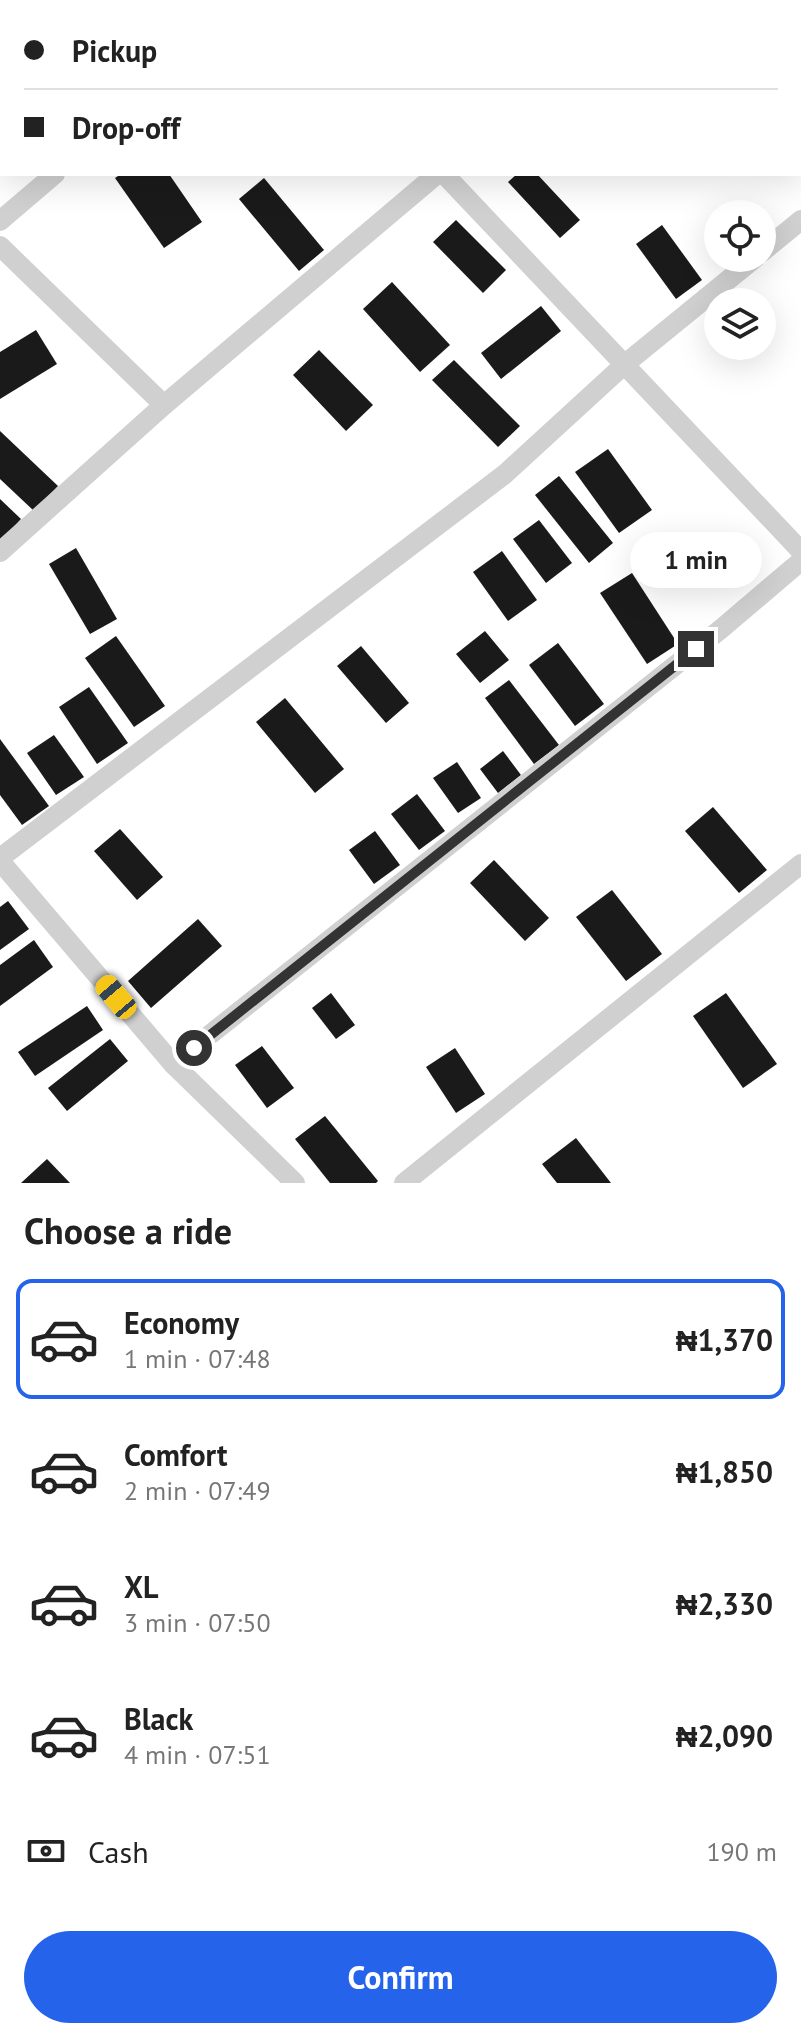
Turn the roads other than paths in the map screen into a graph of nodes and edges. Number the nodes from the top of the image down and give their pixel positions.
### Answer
1 (53, 176) edge
2 (435, 176) edge
3 (446, 176) edge
4 (801, 220) edge
5 (0, 221) edge
6 (776, 241) edge
7 (0, 246) edge
8 (738, 272) edge
9 (625, 364) junction
10 (164, 405) junction
11 (801, 551) edge
12 (0, 552) edge
13 (801, 561) edge
14 (0, 859) edge
15 (801, 864) edge
16 (173, 1064) junction
17 (295, 1183) edge
18 (404, 1183) edge

1 - 5 street
2 - 10 street
3 - 9 street
4 - 6 street
7 - 10 street
8 - 9 street
9 - 11 street
9 - 14 street
10 - 12 street
13 - 16 street
14 - 16 street
15 - 18 street
16 - 17 street

